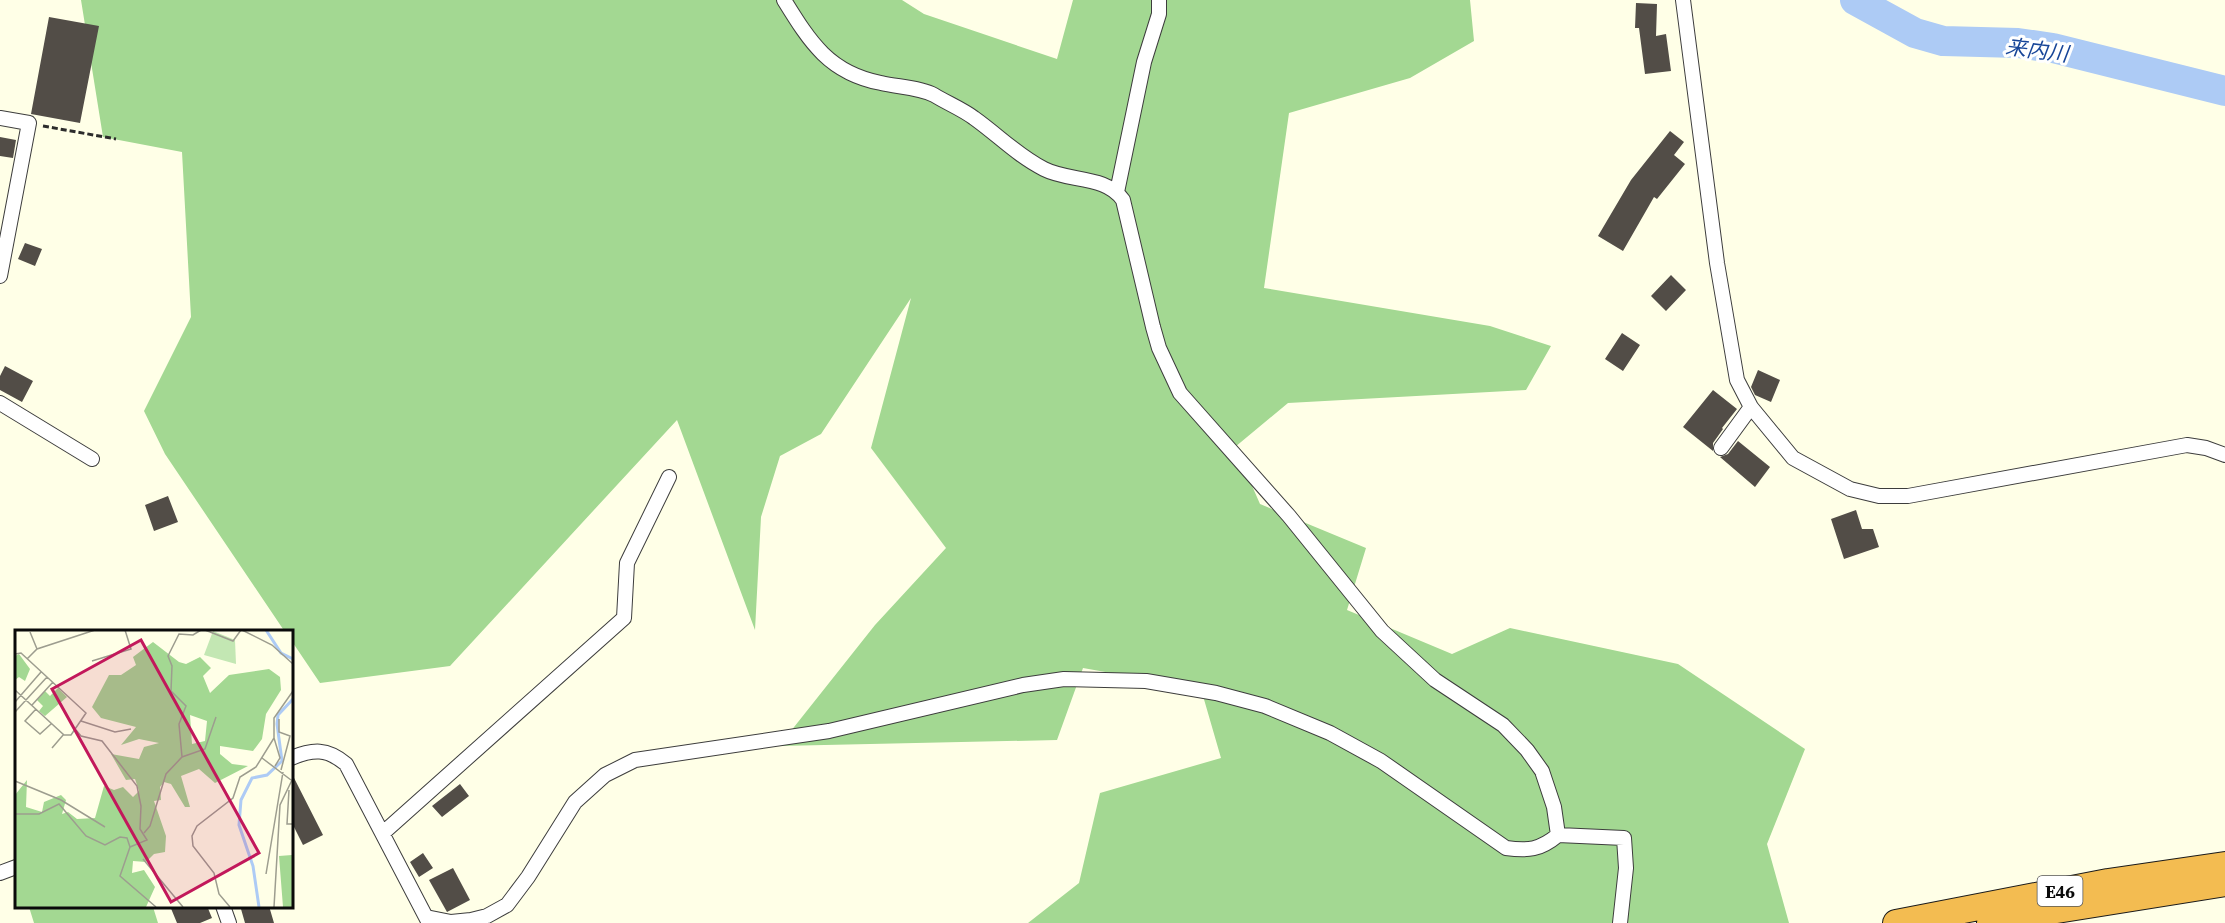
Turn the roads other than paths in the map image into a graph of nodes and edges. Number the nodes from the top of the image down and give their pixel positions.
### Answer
1 (784, 0) edge
2 (1159, 0) edge
3 (1683, 0) edge
4 (0, 118) edge
5 (1117, 192) junction
6 (0, 276) edge
7 (0, 403) edge
8 (1751, 407) junction
9 (1721, 448) dead end
10 (2225, 455) edge
11 (92, 459) dead end
12 (669, 477) dead end
13 (292, 758) edge
14 (383, 833) junction
15 (1558, 835) junction
16 (2225, 865) edge
17 (15, 867) edge
18 (0, 873) edge
19 (2225, 883) edge
20 (224, 908) edge
21 (428, 920) edge
22 (229, 923) edge
23 (1620, 923) edge
24 (1896, 923) edge
25 (1990, 923) edge

1 - 5 street
2 - 5 street
3 - 8 street
4 - 6 street
5 - 15 street
7 - 11 street
8 - 9 street
8 - 10 street
12 - 14 street
13 - 14 street
14 - 21 street
15 - 21 street
15 - 23 street
16 - 24 highway, E46
17 - 18 street
19 - 25 highway, E46
20 - 22 street

